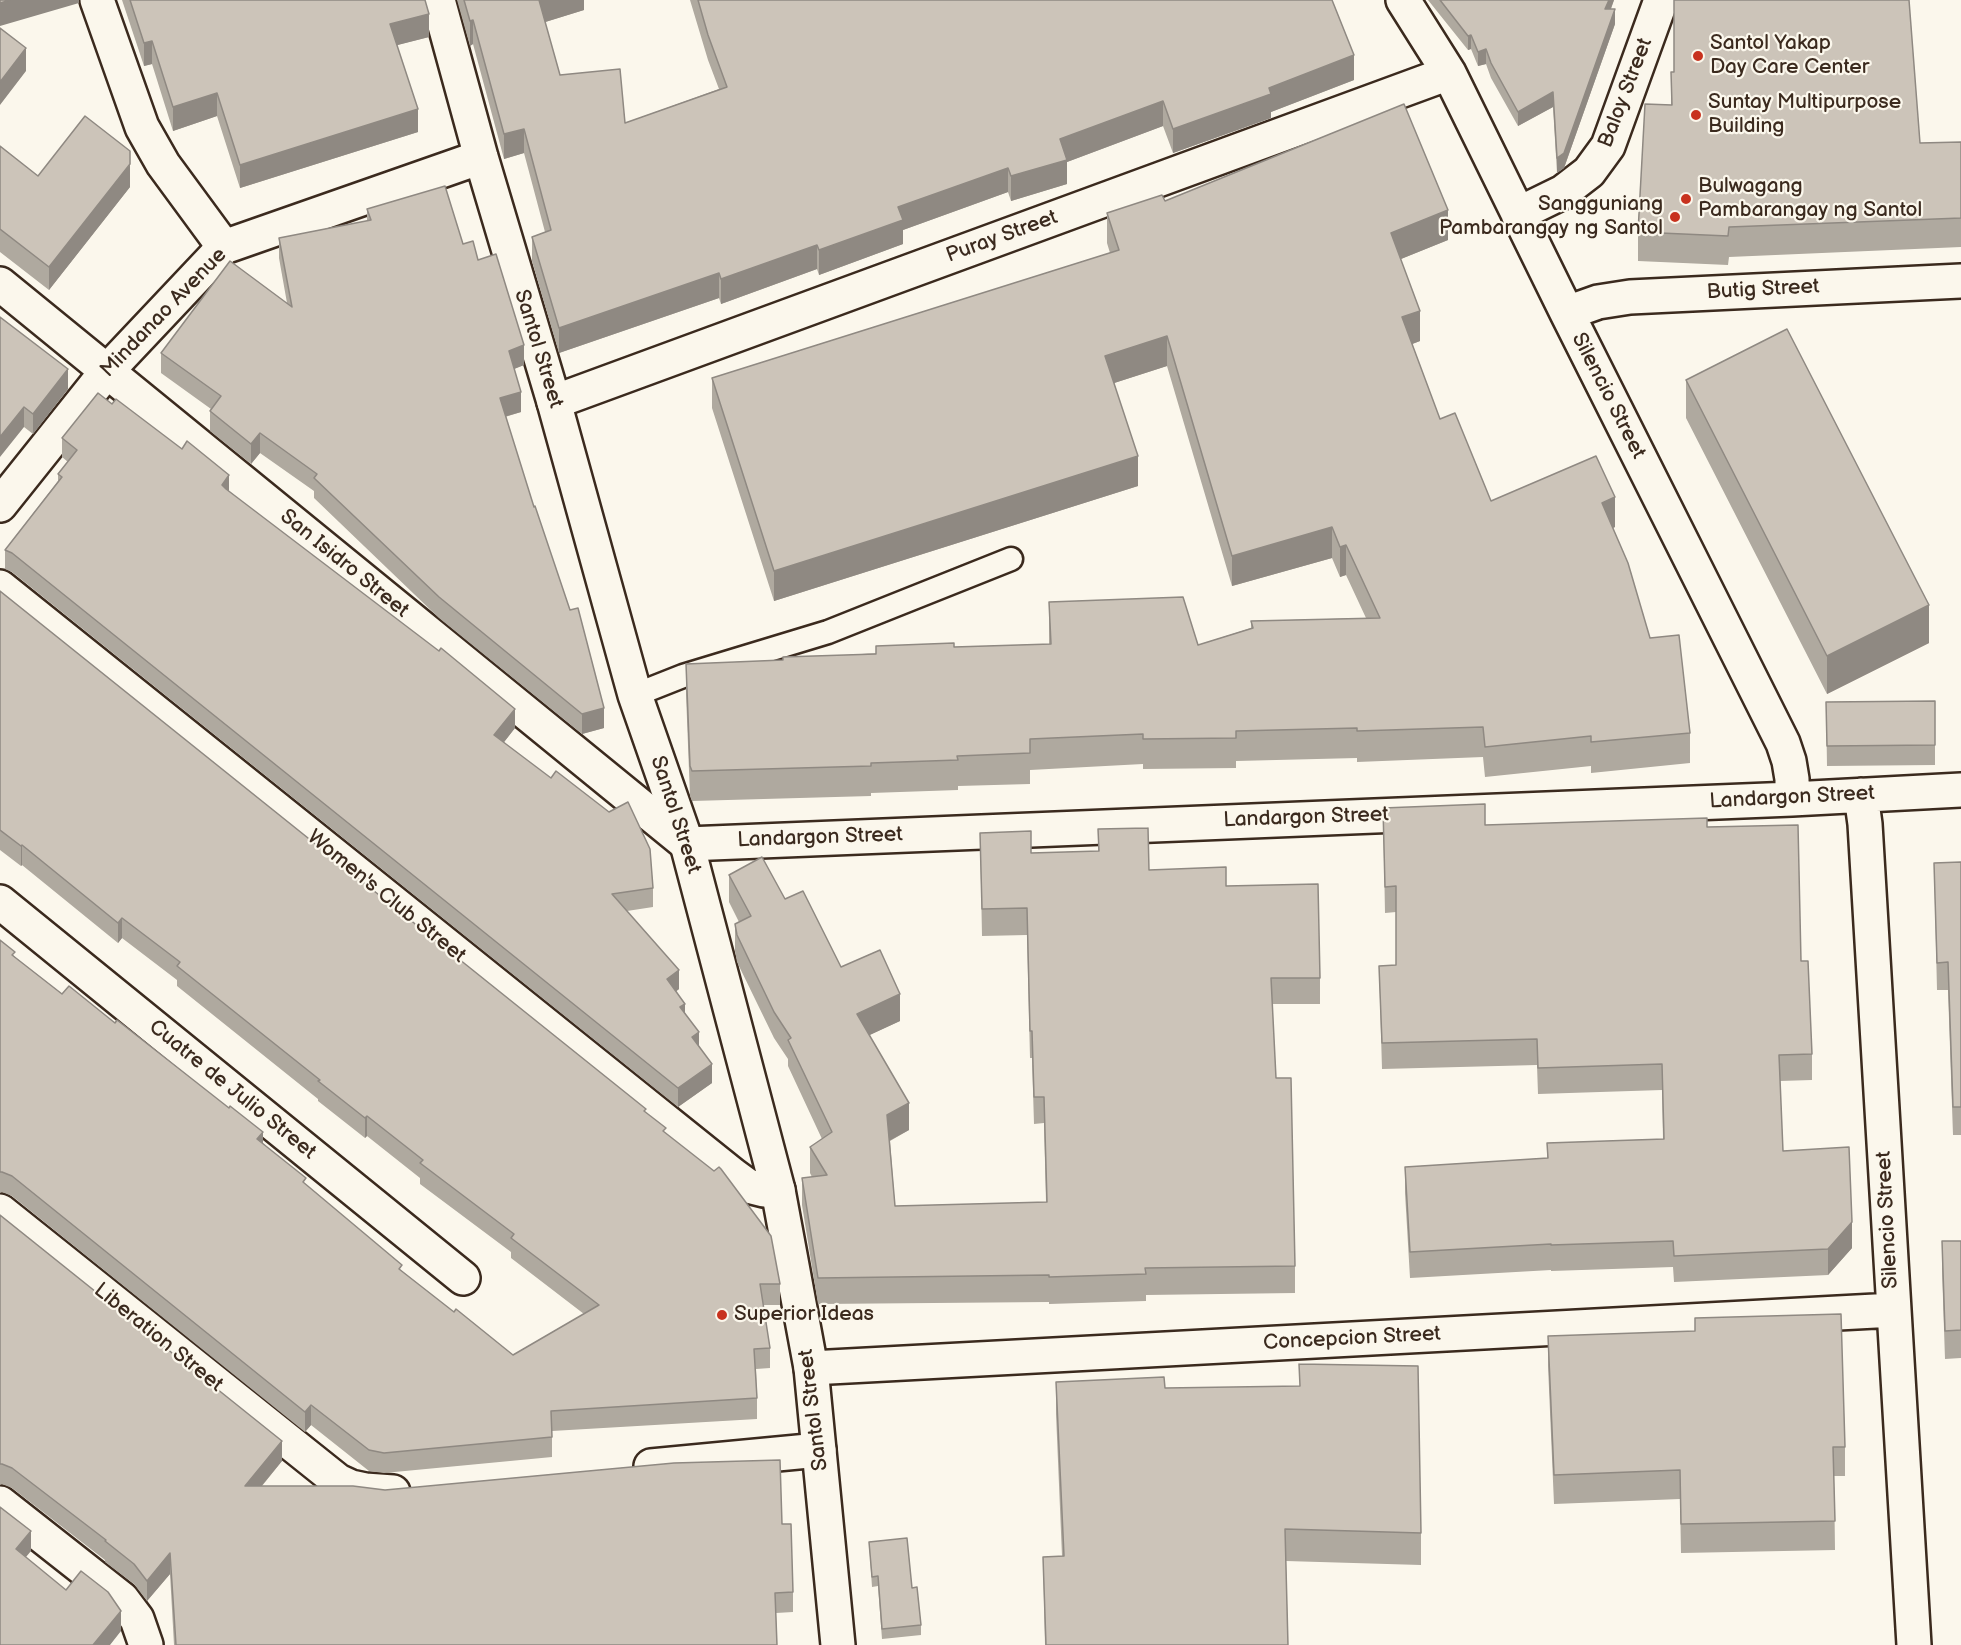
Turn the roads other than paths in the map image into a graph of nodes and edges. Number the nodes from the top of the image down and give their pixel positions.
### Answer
1 (98, 0) edge
2 (438, 0) edge
3 (1403, 0) edge
4 (1661, 0) edge
5 (1449, 73) junction
6 (481, 158) junction
7 (1518, 214) junction
8 (224, 247) junction
9 (1961, 281) edge
10 (0, 284) edge
11 (1567, 313) junction
12 (107, 370) junction
13 (554, 402) junction
14 (0, 505) edge
15 (1011, 559) dead end
16 (0, 587) edge
17 (635, 695) junction
18 (1961, 790) edge
19 (1861, 795) junction
20 (1792, 799) junction
21 (687, 844) junction
22 (0, 902) edge
23 (778, 1190) junction
24 (0, 1211) edge
25 (463, 1278) dead end
26 (1894, 1310) junction
27 (811, 1368) junction
28 (819, 1450) junction
29 (619, 1469) edge
30 (419, 1489) edge
31 (0, 1503) edge
32 (146, 1645) edge
33 (838, 1645) edge
34 (1914, 1645) edge

1 - 8 street
2 - 6 street, Santol Street
3 - 5 street, Silencio Street
4 - 7 street, Baloy Street
5 - 7 street, Silencio Street
5 - 13 street, Puray Street
6 - 8 street, Mindanao Avenue
6 - 13 street, Santol Street
7 - 11 street, Silencio Street
8 - 12 street, Mindanao Avenue
9 - 11 street, Butig Street
10 - 12 street, San Isidro Street
11 - 20 street, Silencio Street
12 - 14 street, Mindanao Avenue
12 - 21 street, San Isidro Street
13 - 17 street, Santol Street
15 - 17 lane
16 - 23 street, Women's Club Street
17 - 21 street, Santol Street
18 - 19 street, Landargon Street
19 - 20 street, Landargon Street
19 - 26 street, Silencio Street
20 - 21 street, Landargon Street
21 - 23 street, Santol Street
22 - 25 street, Cuatre de Julio Street
23 - 27 street, Santol Street
24 - 30 street, Liberation Street
26 - 27 street, Concepcion Street
26 - 34 street, Silencio Street
27 - 28 street, Santol Street
28 - 29 street
28 - 33 street, Santol Street
31 - 32 street

